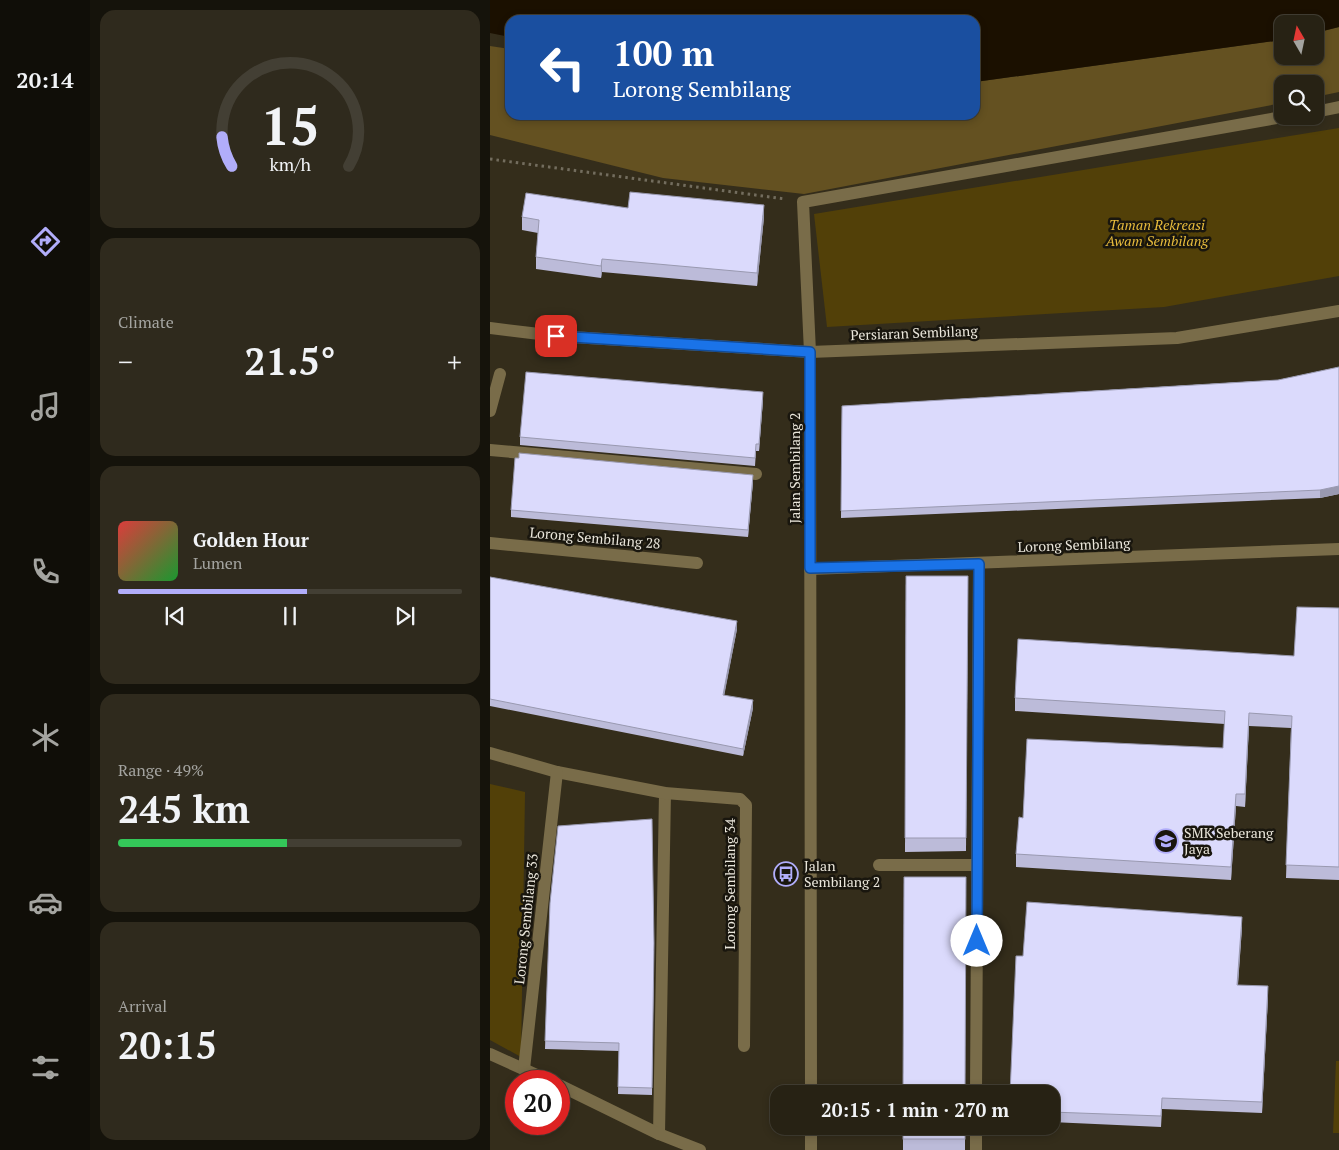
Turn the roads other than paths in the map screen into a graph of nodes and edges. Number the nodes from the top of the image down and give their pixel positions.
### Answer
1 (1339, 107) edge
2 (1324, 110) edge
3 (1274, 118) edge
4 (1339, 311) edge
5 (490, 328) edge
6 (810, 352) junction
7 (500, 374) dead end
8 (490, 411) edge
9 (490, 450) edge
10 (756, 474) dead end
11 (490, 543) edge
12 (1339, 549) edge
13 (697, 563) dead end
14 (979, 564) junction
15 (810, 568) junction
16 (490, 753) edge
17 (557, 772) junction
18 (665, 793) junction
19 (879, 865) dead end
20 (977, 865) junction
21 (744, 1046) dead end
22 (490, 1054) edge
23 (524, 1068) junction
24 (528, 1070) edge
25 (811, 1085) edge
26 (976, 1085) edge
27 (570, 1090) edge
28 (659, 1134) junction
29 (811, 1135) edge
30 (976, 1135) edge
31 (700, 1150) edge
32 (811, 1150) edge
33 (976, 1150) edge

1 - 2 street
3 - 6 street, Jalan Sembilang 2
4 - 6 street, Persiaran Sembilang
5 - 6 street, Persiaran Sembilang
6 - 15 street, Jalan Sembilang 2
7 - 8 street
9 - 10 street
11 - 13 street, Lorong Sembilang 28
12 - 14 street, Lorong Sembilang
14 - 15 street, Lorong Sembilang
14 - 20 street
15 - 25 street, Jalan Sembilang 2
16 - 17 street, Lorong Sembilang 34
17 - 18 street, Lorong Sembilang 34
17 - 23 street, Lorong Sembilang 33
18 - 21 street, Lorong Sembilang 34
18 - 28 street
19 - 20 street
20 - 26 street
22 - 23 street
23 - 24 street
27 - 28 street
28 - 31 street
29 - 32 street
30 - 33 street

